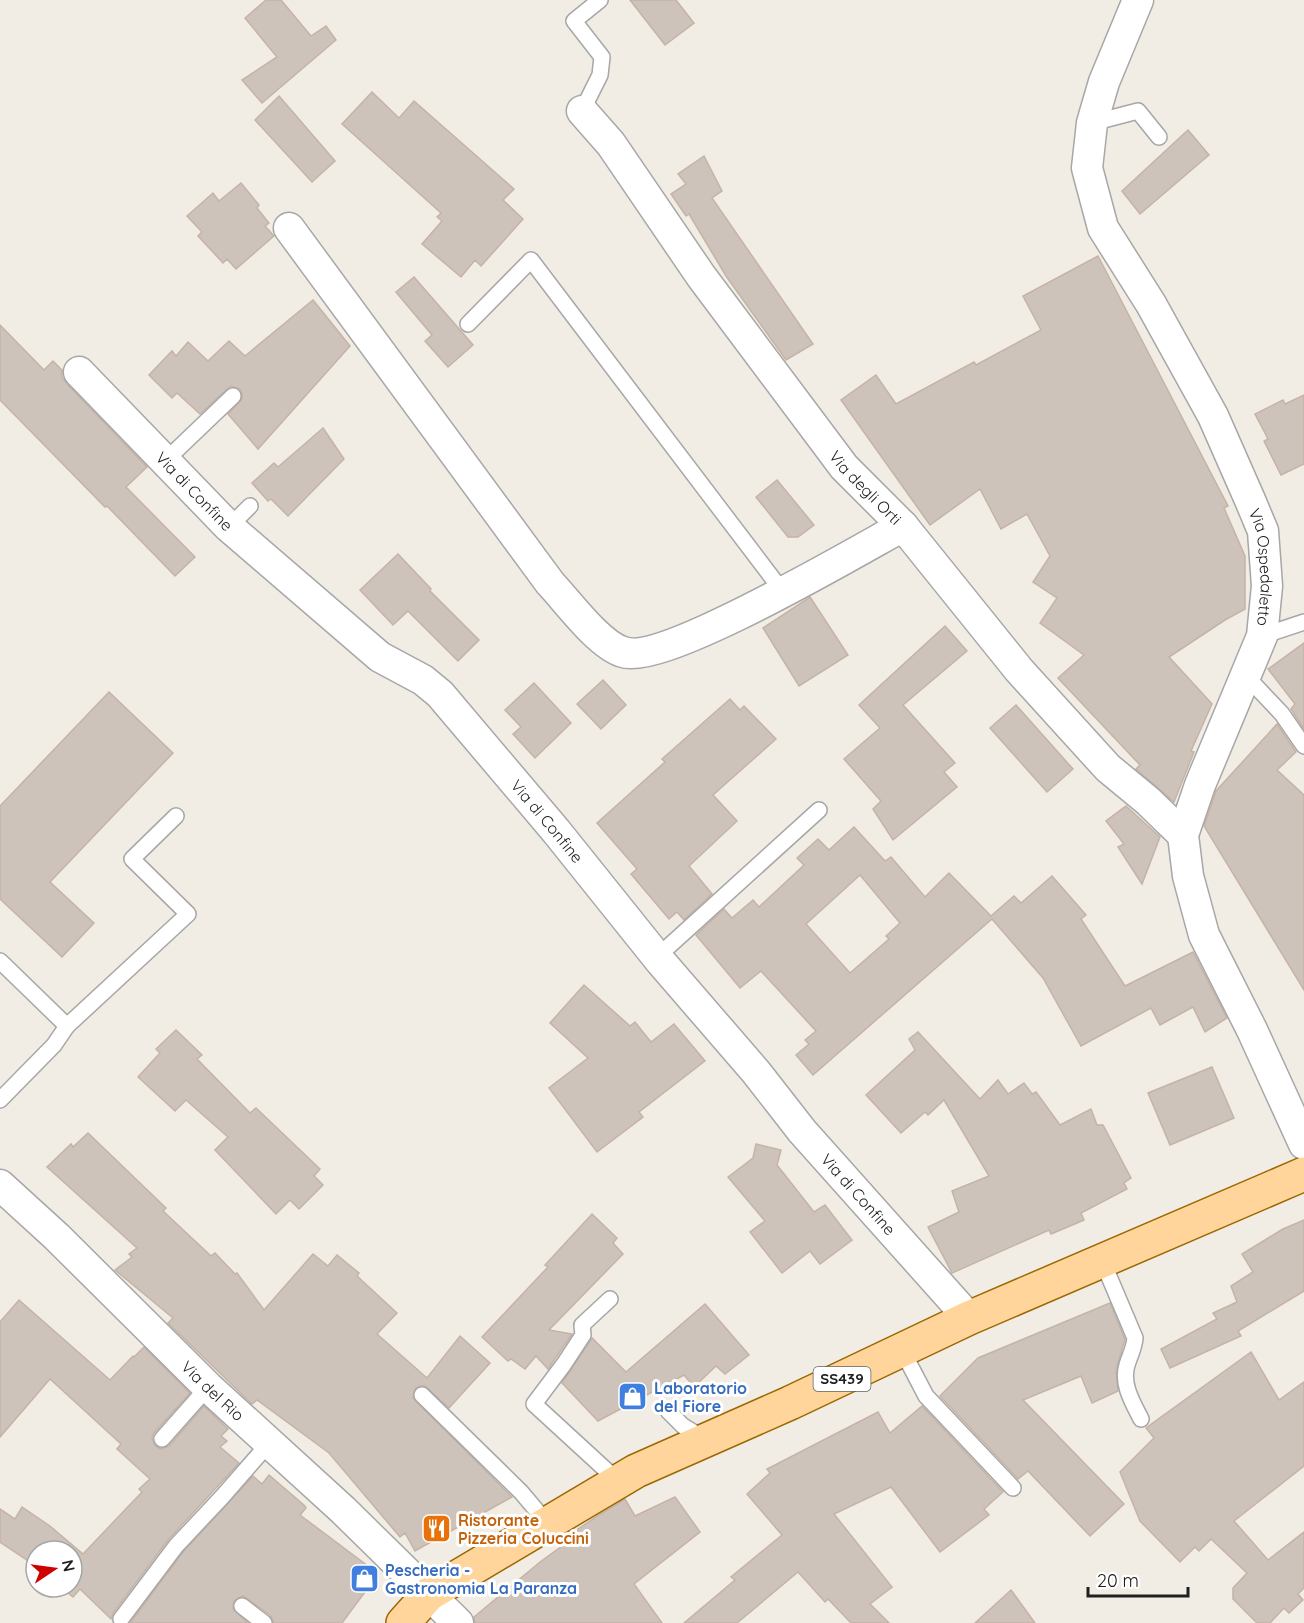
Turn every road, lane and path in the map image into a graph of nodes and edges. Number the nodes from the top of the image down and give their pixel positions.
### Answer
1 (600, 0) edge
2 (1138, 0) edge
3 (582, 111) joint
4 (1092, 123) junction
5 (1159, 137) dead end
6 (289, 228) dead end
7 (468, 324) dead end
8 (79, 372) dead end
9 (233, 396) dead end
10 (165, 461) junction
11 (903, 526) junction
12 (783, 592) junction
13 (1304, 622) edge
14 (1262, 636) junction
15 (1246, 676) junction
16 (1304, 746) edge
17 (819, 810) dead end
18 (176, 816) dead end
19 (1183, 835) junction
20 (657, 957) junction
21 (0, 961) edge
22 (67, 1026) junction
23 (0, 1100) edge
24 (1304, 1144) edge
25 (1304, 1174) edge
26 (0, 1185) edge
27 (1102, 1260) junction
28 (610, 1299) dead end
29 (969, 1318) junction
30 (902, 1350) junction
31 (208, 1387) junction
32 (422, 1395) dead end
33 (668, 1411) dead end
34 (1141, 1419) dead end
35 (162, 1439) dead end
36 (706, 1440) junction
37 (270, 1442) junction
38 (619, 1482) junction
39 (1013, 1488) dead end
40 (548, 1524) junction
41 (429, 1594) junction
42 (242, 1606) dead end
43 (121, 1618) dead end
44 (264, 1623) edge
45 (403, 1623) edge
46 (458, 1623) edge

1 - 3 lane
2 - 4 street, Via Ospedaletto
3 - 11 street, Via degli Orti
4 - 5 lane
4 - 14 street, Via Ospedaletto
6 - 12 street
7 - 12 lane
8 - 10 street, Via di Confine
9 - 10 lane
10 - 20 street, Via di Confine
11 - 12 street
11 - 19 street, Via degli Orti
13 - 14 lane
14 - 15 street, Via Ospedaletto
15 - 16 lane
15 - 19 street, Via Ospedaletto
17 - 20 lane
18 - 22 lane
19 - 24 street, Via Ospedaletto
20 - 29 street, Via di Confine
21 - 22 lane
22 - 23 lane
25 - 27 main road, SS439
26 - 31 street, Via del Rio
27 - 29 main road, SS439
27 - 34 lane
28 - 38 lane
29 - 30 main road, SS439
30 - 36 main road, SS439
30 - 39 lane
31 - 35 lane
31 - 37 street, Via del Rio
32 - 40 lane
33 - 36 lane
36 - 38 main road, SS439
37 - 41 street, Via del Rio
37 - 43 lane
38 - 40 main road, SS439
40 - 41 main road, SS439
41 - 45 main road, SS439
41 - 46 street, Via del Rio
42 - 44 lane

